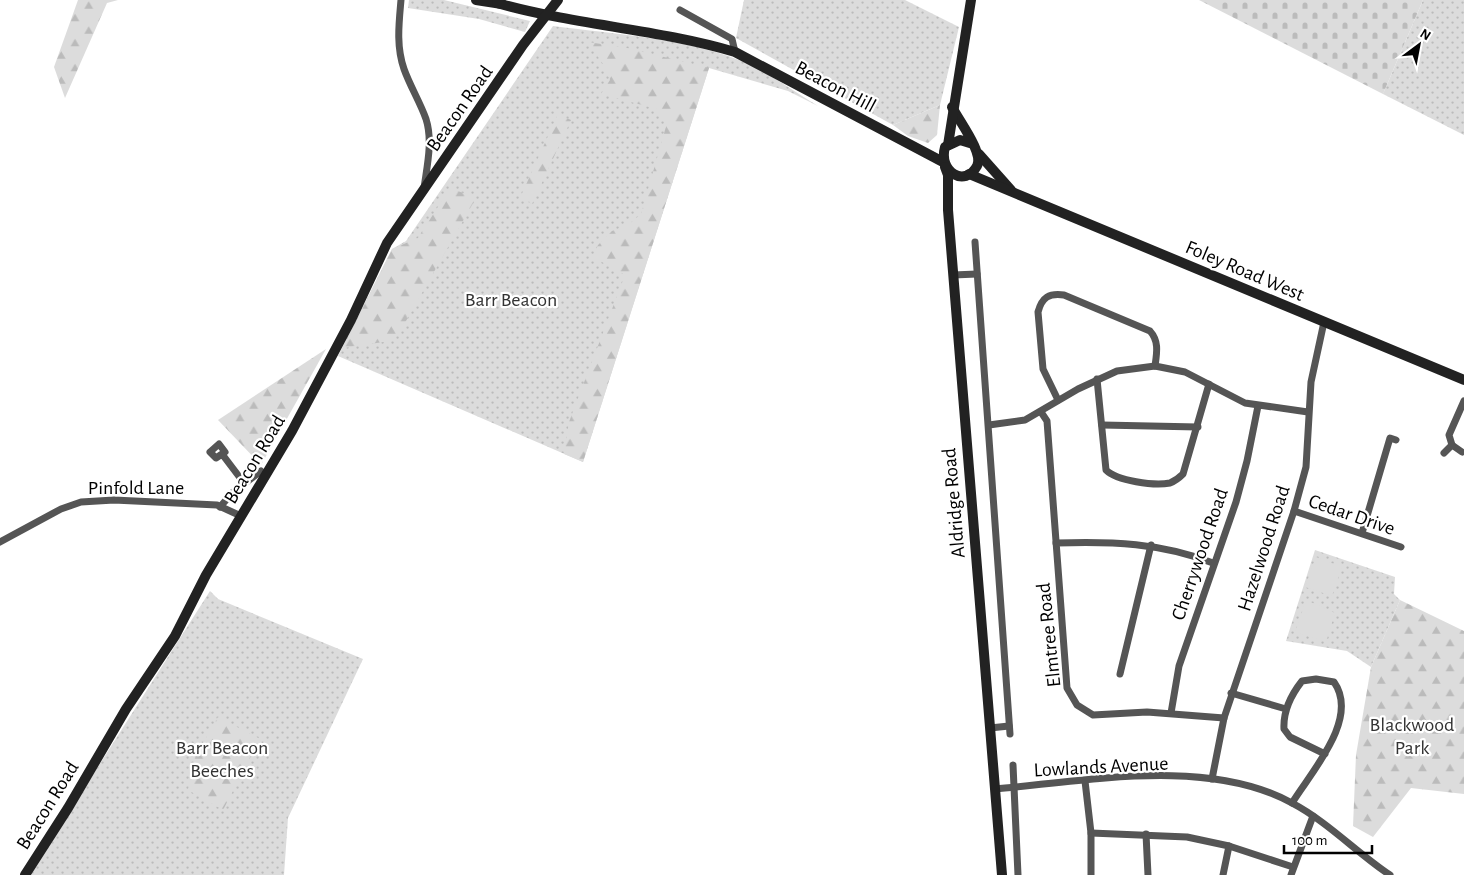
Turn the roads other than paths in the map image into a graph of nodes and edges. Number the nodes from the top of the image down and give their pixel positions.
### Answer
1 (401, 0) edge
2 (476, 0) edge
3 (558, 0) edge
4 (566, 0) edge
5 (971, 0) edge
6 (680, 10) dead end
7 (550, 13) junction
8 (736, 52) junction
9 (952, 107) junction
10 (973, 144) junction
11 (946, 146) junction
12 (920, 150) junction
13 (979, 154) junction
14 (944, 165) junction
15 (966, 175) junction
16 (424, 188) junction
17 (949, 193) junction
18 (1013, 193) junction
19 (975, 242) dead end
20 (977, 274) junction
21 (953, 275) junction
22 (1324, 322) junction
23 (1155, 366) junction
24 (1097, 380) junction
25 (1464, 380) edge
26 (1209, 384) junction
27 (1058, 400) junction
28 (1464, 401) edge
29 (1258, 406) junction
30 (1041, 412) junction
31 (1308, 412) junction
32 (989, 425) junction
33 (1102, 425) junction
34 (1198, 427) junction
35 (1396, 440) dead end
36 (1452, 445) junction
37 (1462, 452) dead end
38 (1444, 453) dead end
39 (222, 454) dead end
40 (261, 471) dead end
41 (244, 483) junction
42 (220, 507) junction
43 (1294, 511) junction
44 (241, 516) junction
45 (1362, 534) junction
46 (0, 542) edge
47 (1056, 543) junction
48 (1151, 545) junction
49 (1400, 547) dead end
50 (1214, 562) junction
51 (1120, 674) dead end
52 (1231, 693) junction
53 (1286, 709) junction
54 (1171, 713) junction
55 (1224, 718) junction
56 (1009, 726) junction
57 (990, 728) junction
58 (1010, 734) dead end
59 (1325, 754) junction
60 (1013, 765) dead end
61 (1212, 779) junction
62 (1086, 781) junction
63 (1014, 787) junction
64 (995, 789) junction
65 (1292, 803) junction
66 (1313, 816) junction
67 (1091, 833) junction
68 (1146, 834) junction
69 (1229, 846) junction
70 (1016, 852) junction
71 (1000, 854) junction
72 (1293, 867) junction
73 (25, 875) edge
74 (1002, 875) edge
75 (1018, 875) edge
76 (1091, 875) edge
77 (1148, 875) edge
78 (1222, 875) edge
79 (1291, 875) edge
80 (1390, 875) edge

1 - 16 street
2 - 7 main road, Beacon Hill
3 - 7 main road
4 - 7 main road
5 - 9 main road
6 - 8 street, Beacon Hill
7 - 8 main road, Beacon Hill
7 - 16 main road, Beacon Road
8 - 12 main road, Beacon Hill
9 - 10 main road
9 - 11 main road
10 - 11 main road
10 - 13 main road
11 - 12 main road
11 - 14 main road
12 - 14 main road, Beacon Hill
13 - 15 main road
13 - 18 main road, Foley Road West
14 - 15 main road
14 - 17 main road, Aldridge Road
15 - 17 main road
15 - 18 main road, Foley Road West
16 - 44 main road, Beacon Road
17 - 21 main road, Aldridge Road
18 - 22 main road, Foley Road West
19 - 20 street, Aldridge Road
20 - 21 street
20 - 32 street, Aldridge Road
21 - 57 main road, Aldridge Road
22 - 25 main road, Foley Road West
22 - 31 street, Hazelwood Road
23 - 24 street
23 - 26 street
23 - 27 street
24 - 27 street
24 - 33 street
26 - 29 street
26 - 34 street
27 - 30 street
28 - 36 street
29 - 31 street
29 - 50 street, Cherrywood Road
30 - 32 street
30 - 47 street, Elmtree Road
31 - 43 street, Hazelwood Road
32 - 56 street, Aldridge Road
33 - 34 street
33 - 34 street
35 - 45 street
36 - 37 street
36 - 38 street
39 - 41 street
40 - 41 street
41 - 42 street
42 - 44 street, Pinfold Lane
42 - 46 street, Pinfold Lane
43 - 45 street, Cedar Drive
43 - 52 street, Hazelwood Road
44 - 73 main road, Beacon Road
45 - 49 street, Cedar Drive
47 - 48 street
47 - 54 street, Elmtree Road
48 - 50 street
48 - 51 street
50 - 54 street, Cherrywood Road
52 - 53 street
52 - 55 street, Hazelwood Road
53 - 59 street
53 - 59 street
54 - 55 street, Elmtree Road
55 - 61 street, Hazelwood Road
56 - 57 street
56 - 58 street, Aldridge Road
57 - 64 main road, Aldridge Road
59 - 65 street
60 - 63 street
61 - 62 street, Lowlands Avenue
61 - 65 street, Lowlands Avenue
62 - 63 street, Lowlands Avenue
62 - 67 street
63 - 64 street, Lowlands Avenue
63 - 70 street
64 - 71 main road, Aldridge Road
65 - 66 street, Lowlands Avenue
66 - 72 street
66 - 80 street, Lowlands Avenue
67 - 68 street
67 - 76 street
68 - 69 street
68 - 77 street
69 - 72 street
69 - 78 street
70 - 71 street
70 - 75 street
71 - 74 main road, Aldridge Road
72 - 79 street

